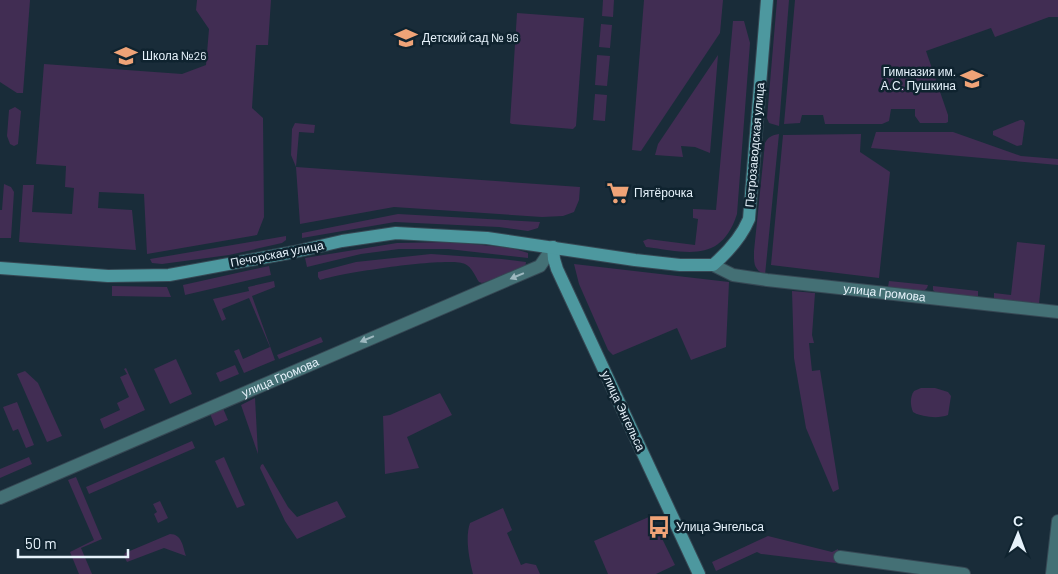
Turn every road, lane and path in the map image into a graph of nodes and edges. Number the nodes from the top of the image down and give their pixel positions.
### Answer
1 (767, 0) edge
2 (553, 247) junction
3 (713, 265) junction
4 (0, 268) edge
5 (1058, 312) edge
6 (0, 498) edge
7 (1058, 521) edge
8 (840, 557) dead end
9 (699, 574) edge
10 (964, 574) edge
11 (1052, 574) edge

1 - 3 street, Петрозаводская улица
2 - 3 street
2 - 4 street, Печорская улица
2 -> 6 street, улица Громова
2 - 9 street, улица Энгельса
3 - 5 street, улица Громова
7 - 11 street
8 - 10 street

